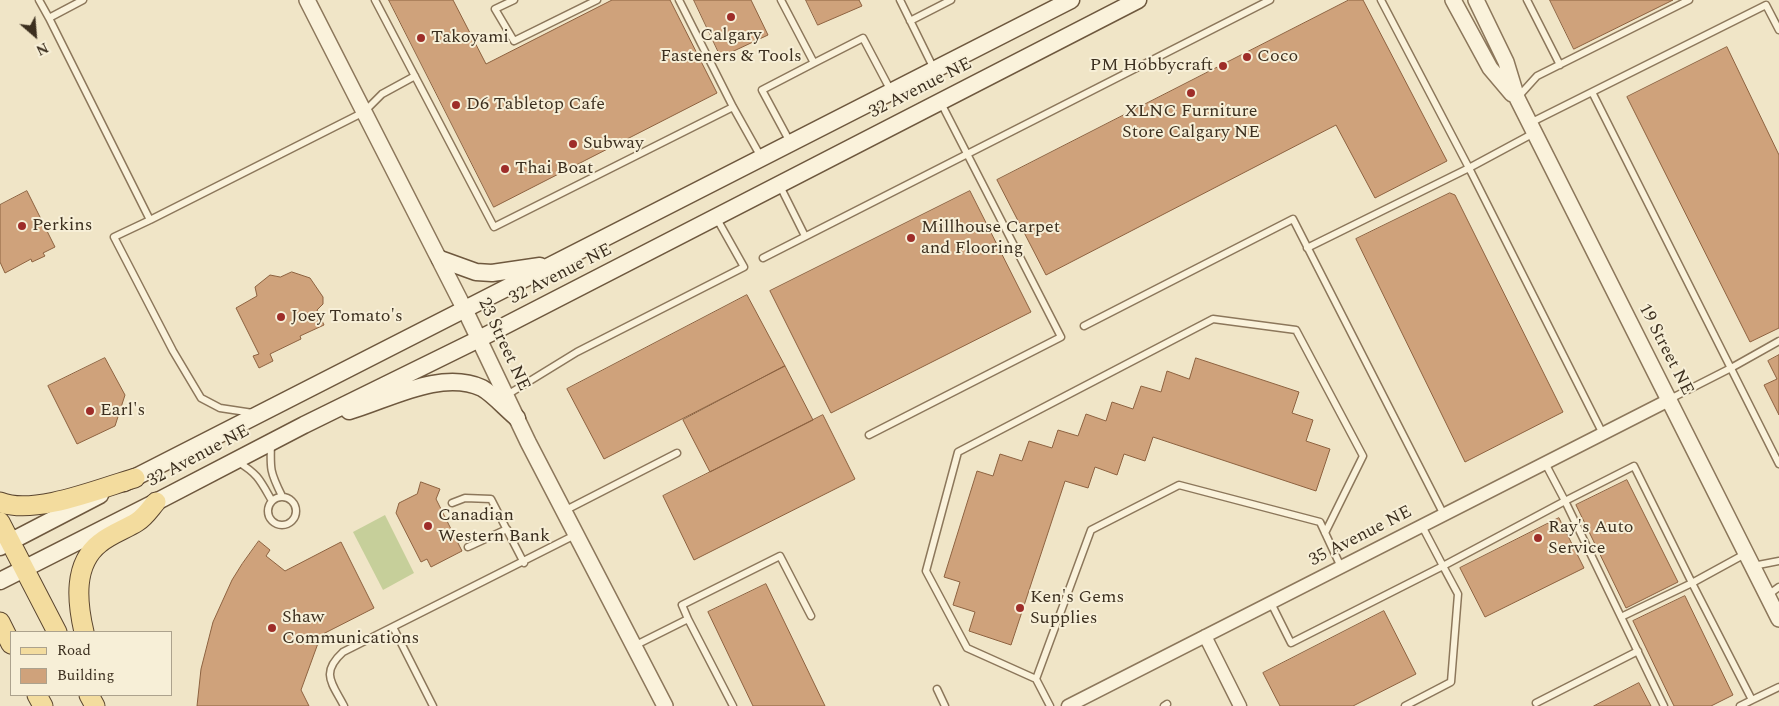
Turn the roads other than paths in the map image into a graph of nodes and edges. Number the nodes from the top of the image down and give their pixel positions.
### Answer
1 (39, 0) edge
2 (83, 0) edge
3 (307, 0) edge
4 (375, 0) edge
5 (514, 0) edge
6 (597, 0) edge
7 (679, 0) edge
8 (782, 0) edge
9 (900, 0) edge
10 (951, 0) edge
11 (1071, 0) edge
12 (1138, 0) edge
13 (1270, 0) edge
14 (1381, 0) edge
15 (1453, 0) edge
16 (1476, 0) edge
17 (1527, 0) edge
18 (1689, 0) edge
19 (49, 18) junction
20 (910, 20) junction
21 (1779, 30) edge
22 (814, 62) junction
23 (1560, 65) junction
24 (934, 70) junction
25 (415, 76) junction
26 (892, 91) junction
27 (1592, 92) junction
28 (1517, 98) junction
29 (940, 102) junction
30 (733, 107) junction
31 (364, 112) junction
32 (1532, 128) junction
33 (790, 143) junction
34 (967, 154) junction
35 (761, 158) junction
36 (1469, 168) junction
37 (780, 184) junction
38 (716, 217) junction
39 (150, 220) junction
40 (805, 236) junction
41 (1307, 248) junction
42 (763, 258) dead end
43 (440, 259) junction
44 (555, 264) junction
45 (465, 310) junction
46 (1084, 326) dead end
47 (479, 339) junction
48 (1779, 341) edge
49 (1731, 368) junction
50 (506, 396) junction
51 (1669, 400) junction
52 (259, 414) junction
53 (517, 418) junction
54 (304, 425) junction
55 (1603, 434) junction
56 (869, 435) dead end
57 (272, 441) junction
58 (677, 453) dead end
59 (235, 460) junction
60 (1545, 463) junction
61 (1779, 464) edge
62 (135, 478) junction
63 (282, 496) junction
64 (272, 501) junction
65 (1565, 501) junction
66 (0, 502) edge
67 (156, 502) junction
68 (452, 503) dead end
69 (564, 511) junction
70 (1444, 515) junction
71 (0, 522) edge
72 (1422, 526) junction
73 (506, 529) junction
74 (1325, 532) junction
75 (576, 535) junction
76 (5, 544) edge
77 (468, 547) dead end
78 (1749, 559) junction
79 (1779, 562) edge
80 (524, 563) junction
81 (1443, 566) junction
82 (1341, 567) junction
83 (24, 569) junction
84 (0, 581) edge
85 (1692, 583) junction
86 (1773, 591) edge
87 (1271, 603) junction
88 (811, 616) dead end
89 (1621, 616) junction
90 (688, 619) junction
91 (1779, 619) edge
92 (0, 622) edge
93 (394, 627) junction
94 (56, 631) edge
95 (84, 631) edge
96 (1204, 636) junction
97 (10, 644) edge
98 (634, 646) junction
99 (1638, 651) junction
100 (1036, 679) junction
101 (1779, 687) edge
102 (937, 689) dead end
103 (1752, 700) junction
104 (1536, 703) dead end
105 (344, 706) edge
106 (433, 706) edge
107 (665, 706) edge
108 (733, 706) edge
109 (945, 706) edge
110 (1050, 706) edge
111 (1068, 706) edge
112 (1240, 706) edge
113 (1405, 706) edge
114 (1664, 706) edge
115 (1740, 706) edge

1 - 19 lane
2 - 19 lane
3 - 31 street, 23 Street NE
4 - 25 lane
5 - 6 lane
7 - 30 lane
8 - 22 lane
9 - 20 lane
10 - 20 lane
11 - 24 main road, 32 Avenue NE
12 - 29 main road, 32 Avenue NE
13 - 34 lane
14 - 36 lane
15 - 28 street, 19 Street NE
16 - 28 street, 19 Street NE
17 - 23 lane
18 - 23 lane
19 - 39 lane
20 - 24 lane
21 - 27 lane
22 - 26 lane
22 - 33 lane
23 - 28 lane
24 - 26 main road, 32 Avenue NE
25 - 30 lane
25 - 31 lane
26 - 33 main road, 32 Avenue NE
27 - 32 lane
27 - 49 lane
28 - 32 street, 19 Street NE
29 - 34 lane
29 - 37 main road, 32 Avenue NE
30 - 35 lane
31 - 39 lane
31 - 43 street, 23 Street NE
32 - 36 lane
32 - 51 street, 19 Street NE
33 - 35 main road, 32 Avenue NE
34 - 40 lane
34 - 56 lane
35 - 44 main road, 32 Avenue NE
36 - 41 lane
36 - 55 lane
37 - 38 main road, 32 Avenue NE
37 - 40 lane
38 - 47 main road, 32 Avenue NE
38 - 50 lane
39 - 52 lane
40 - 42 lane
41 - 46 lane
41 - 70 lane
43 - 44 main road
43 - 45 street, 23 Street NE
44 - 45 main road, 32 Avenue NE
45 - 47 street, 23 Street NE
45 - 52 main road, 32 Avenue NE
47 - 50 street, 23 Street NE
47 - 54 main road, 32 Avenue NE
48 - 49 lane
49 - 51 lane
49 - 61 lane
50 - 53 street, 23 Street NE
51 - 55 street, 35 Avenue NE
51 - 78 street, 19 Street NE
52 - 62 main road, 32 Avenue NE
53 - 54 main road
53 - 69 street, 23 Street NE
54 - 57 main road, 32 Avenue NE
55 - 60 street, 35 Avenue NE
57 - 59 main road, 32 Avenue NE
57 - 63 lane
58 - 69 lane
59 - 64 lane
59 - 67 main road, 32 Avenue NE
60 - 65 lane
60 - 70 street, 35 Avenue NE
62 - 66 main road
62 - 76 main road, 32 Avenue NE
63 - 64 lane
63 - 64 lane
65 - 81 lane
65 - 85 lane
65 - 89 lane
67 - 83 main road, 32 Avenue NE
67 - 95 main road
68 - 73 lane
69 - 75 street, 23 Street NE
70 - 72 street, 35 Avenue NE
71 - 76 main road
72 - 81 lane
72 - 82 street, 35 Avenue NE
73 - 77 lane
73 - 80 lane
74 - 82 lane
74 - 100 lane
74 - 100 lane
75 - 80 lane
75 - 98 street, 23 Street NE
76 - 83 main road
78 - 79 lane
78 - 85 lane
78 - 86 street, 19 Street NE
80 - 93 lane
81 - 87 lane
81 - 113 lane
82 - 87 street, 35 Avenue NE
83 - 84 main road, 32 Avenue NE
83 - 94 main road
85 - 89 lane
85 - 103 lane
86 - 91 street, 19 Street NE
87 - 96 street, 35 Avenue NE
88 - 90 lane
89 - 99 lane
90 - 98 lane
90 - 108 lane
92 - 97 main road
93 - 105 lane
93 - 106 lane
96 - 111 street, 35 Avenue NE
96 - 112 street
98 - 107 street, 23 Street NE
99 - 104 lane
99 - 114 lane
100 - 110 lane
101 - 103 lane
102 - 109 lane
103 - 115 lane

